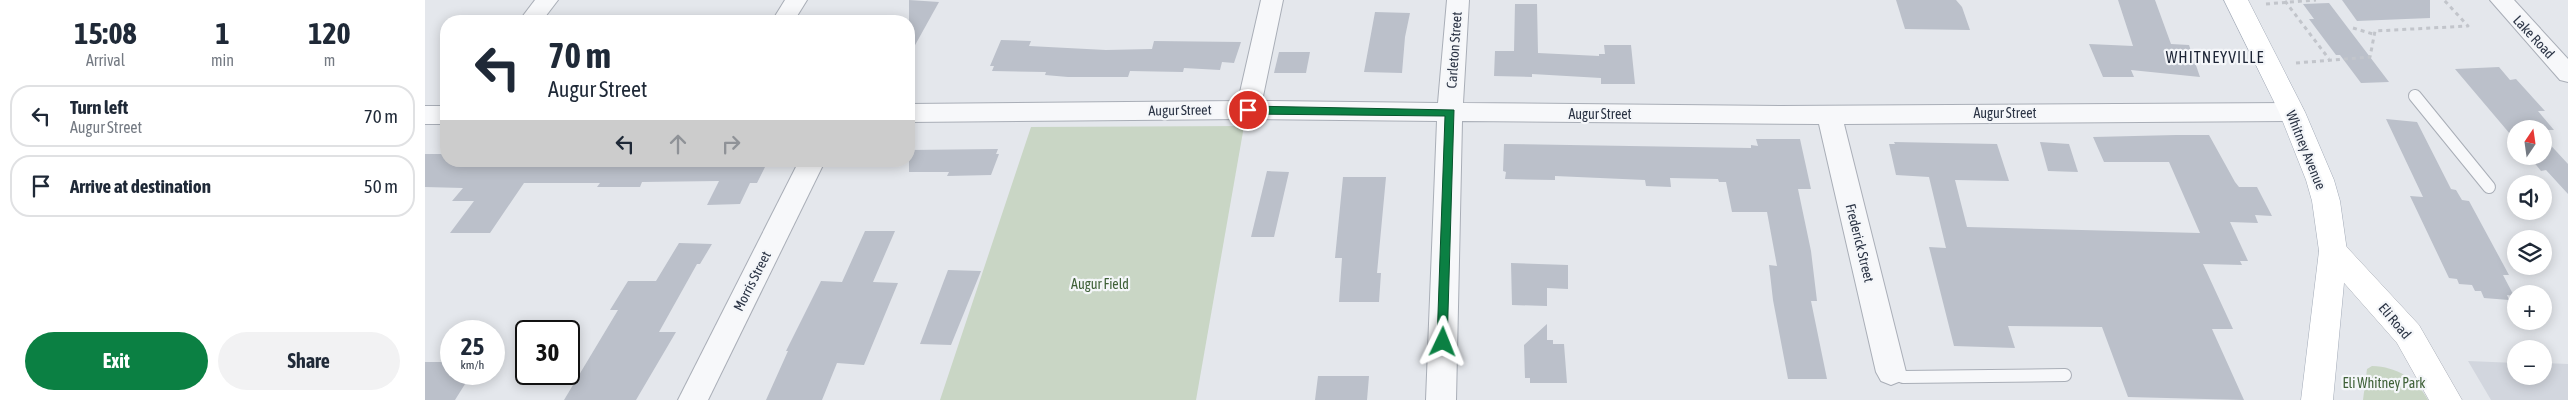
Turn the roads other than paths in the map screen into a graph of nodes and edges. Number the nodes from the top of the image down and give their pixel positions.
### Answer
1 (547, 0) edge
2 (796, 0) edge
3 (1272, 0) edge
4 (1458, 0) edge
5 (2236, 0) edge
6 (2501, 0) edge
7 (535, 15) edge
8 (787, 15) edge
9 (2568, 74) edge
10 (2415, 96) dead end
11 (1248, 110) junction
12 (1450, 112) junction
13 (2292, 112) junction
14 (915, 113) edge
15 (1829, 114) junction
16 (425, 115) edge
17 (440, 115) edge
18 (809, 167) edge
19 (2489, 187) dead end
20 (2333, 251) junction
21 (1891, 372) joint
22 (2065, 375) dead end
23 (693, 400) edge
24 (1441, 400) edge
25 (2317, 400) edge
26 (2446, 400) edge

1 - 7 street
2 - 8 street
3 - 11 street
4 - 12 street, Carleton Street
5 - 13 main road, Whitney Avenue
6 - 9 street, Lake Road
10 - 19 lane
11 - 12 street, Augur Street
11 - 14 street, Augur Street
12 - 15 street, Augur Street
12 - 24 street, Carleton Street
13 - 15 street, Augur Street
13 - 20 main road, Whitney Avenue
15 - 21 street, Frederick Street
16 - 17 street
18 - 23 street, Morris Street
20 - 25 main road, Whitney Avenue
20 - 26 main road, Eli Road
21 - 22 lane

